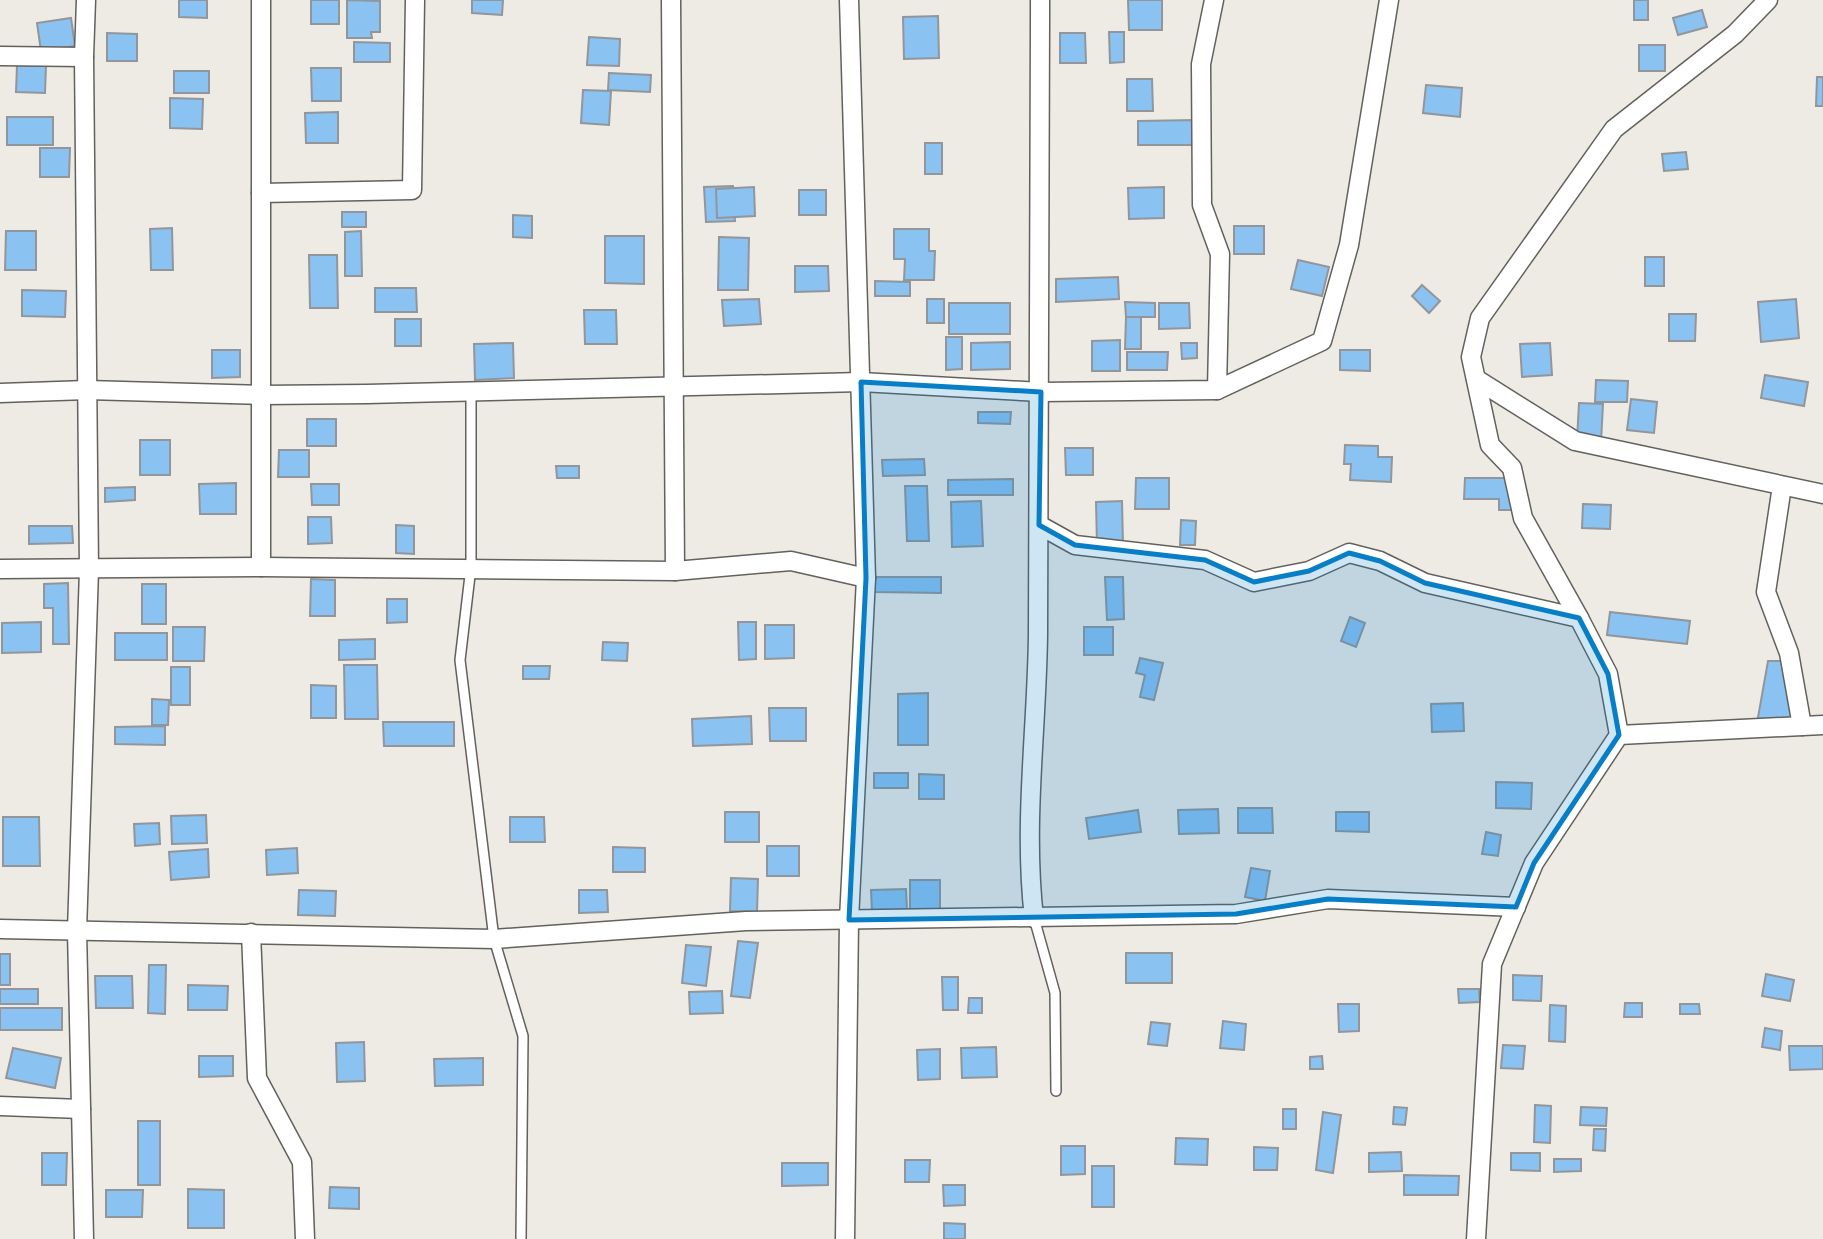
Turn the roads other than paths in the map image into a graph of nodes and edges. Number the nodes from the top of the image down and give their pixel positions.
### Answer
1 (86, 0) edge
2 (261, 0) edge
3 (415, 0) edge
4 (671, 0) edge
5 (849, 0) edge
6 (1040, 0) edge
7 (1214, 0) edge
8 (1389, 0) edge
9 (1768, 0) edge
10 (0, 56) edge
11 (83, 57) junction
12 (261, 193) junction
13 (1476, 379) junction
14 (861, 382) junction
15 (676, 387) junction
16 (87, 390) junction
17 (1217, 390) junction
18 (1041, 391) junction
19 (471, 392) junction
20 (0, 393) edge
21 (262, 395) junction
22 (1782, 486) junction
23 (1823, 494) edge
24 (1039, 525) junction
25 (261, 567) junction
26 (471, 567) junction
27 (0, 569) edge
28 (89, 570) junction
29 (675, 571) junction
30 (866, 578) junction
31 (1579, 618) junction
32 (1823, 725) edge
33 (1802, 726) junction
34 (1619, 735) junction
35 (1516, 907) junction
36 (1034, 918) junction
37 (849, 920) junction
38 (0, 929) edge
39 (77, 931) junction
40 (251, 933) junction
41 (494, 939) junction
42 (1056, 1091) dead end
43 (0, 1106) edge
44 (81, 1109) junction
45 (84, 1239) edge
46 (305, 1239) edge
47 (520, 1239) edge
48 (845, 1239) edge
49 (1475, 1239) edge

1 - 11 street
2 - 12 street
3 - 12 street
4 - 15 street
5 - 14 street
6 - 18 street
7 - 17 street
8 - 17 street
9 - 13 street
10 - 11 street
11 - 16 street
12 - 21 street
13 - 22 street
13 - 31 street
14 - 15 street
14 - 18 street
14 - 30 street
15 - 19 street
15 - 29 street
16 - 20 street
16 - 21 street
16 - 28 street
17 - 18 street
18 - 24 street
19 - 21 street
19 - 26 lane
21 - 25 street
22 - 23 street
22 - 33 street
24 - 31 street
24 - 36 street
25 - 26 street
25 - 28 street
26 - 29 street
26 - 41 lane
27 - 28 street
28 - 39 street
29 - 30 street
30 - 37 street
31 - 34 street
32 - 33 street
33 - 34 street
34 - 35 street
35 - 36 street
35 - 49 street
36 - 37 street
36 - 42 lane
37 - 41 street
37 - 48 street
38 - 39 street
39 - 40 street
39 - 44 street
40 - 41 street
40 - 46 street
41 - 47 lane
43 - 44 street
44 - 45 street

